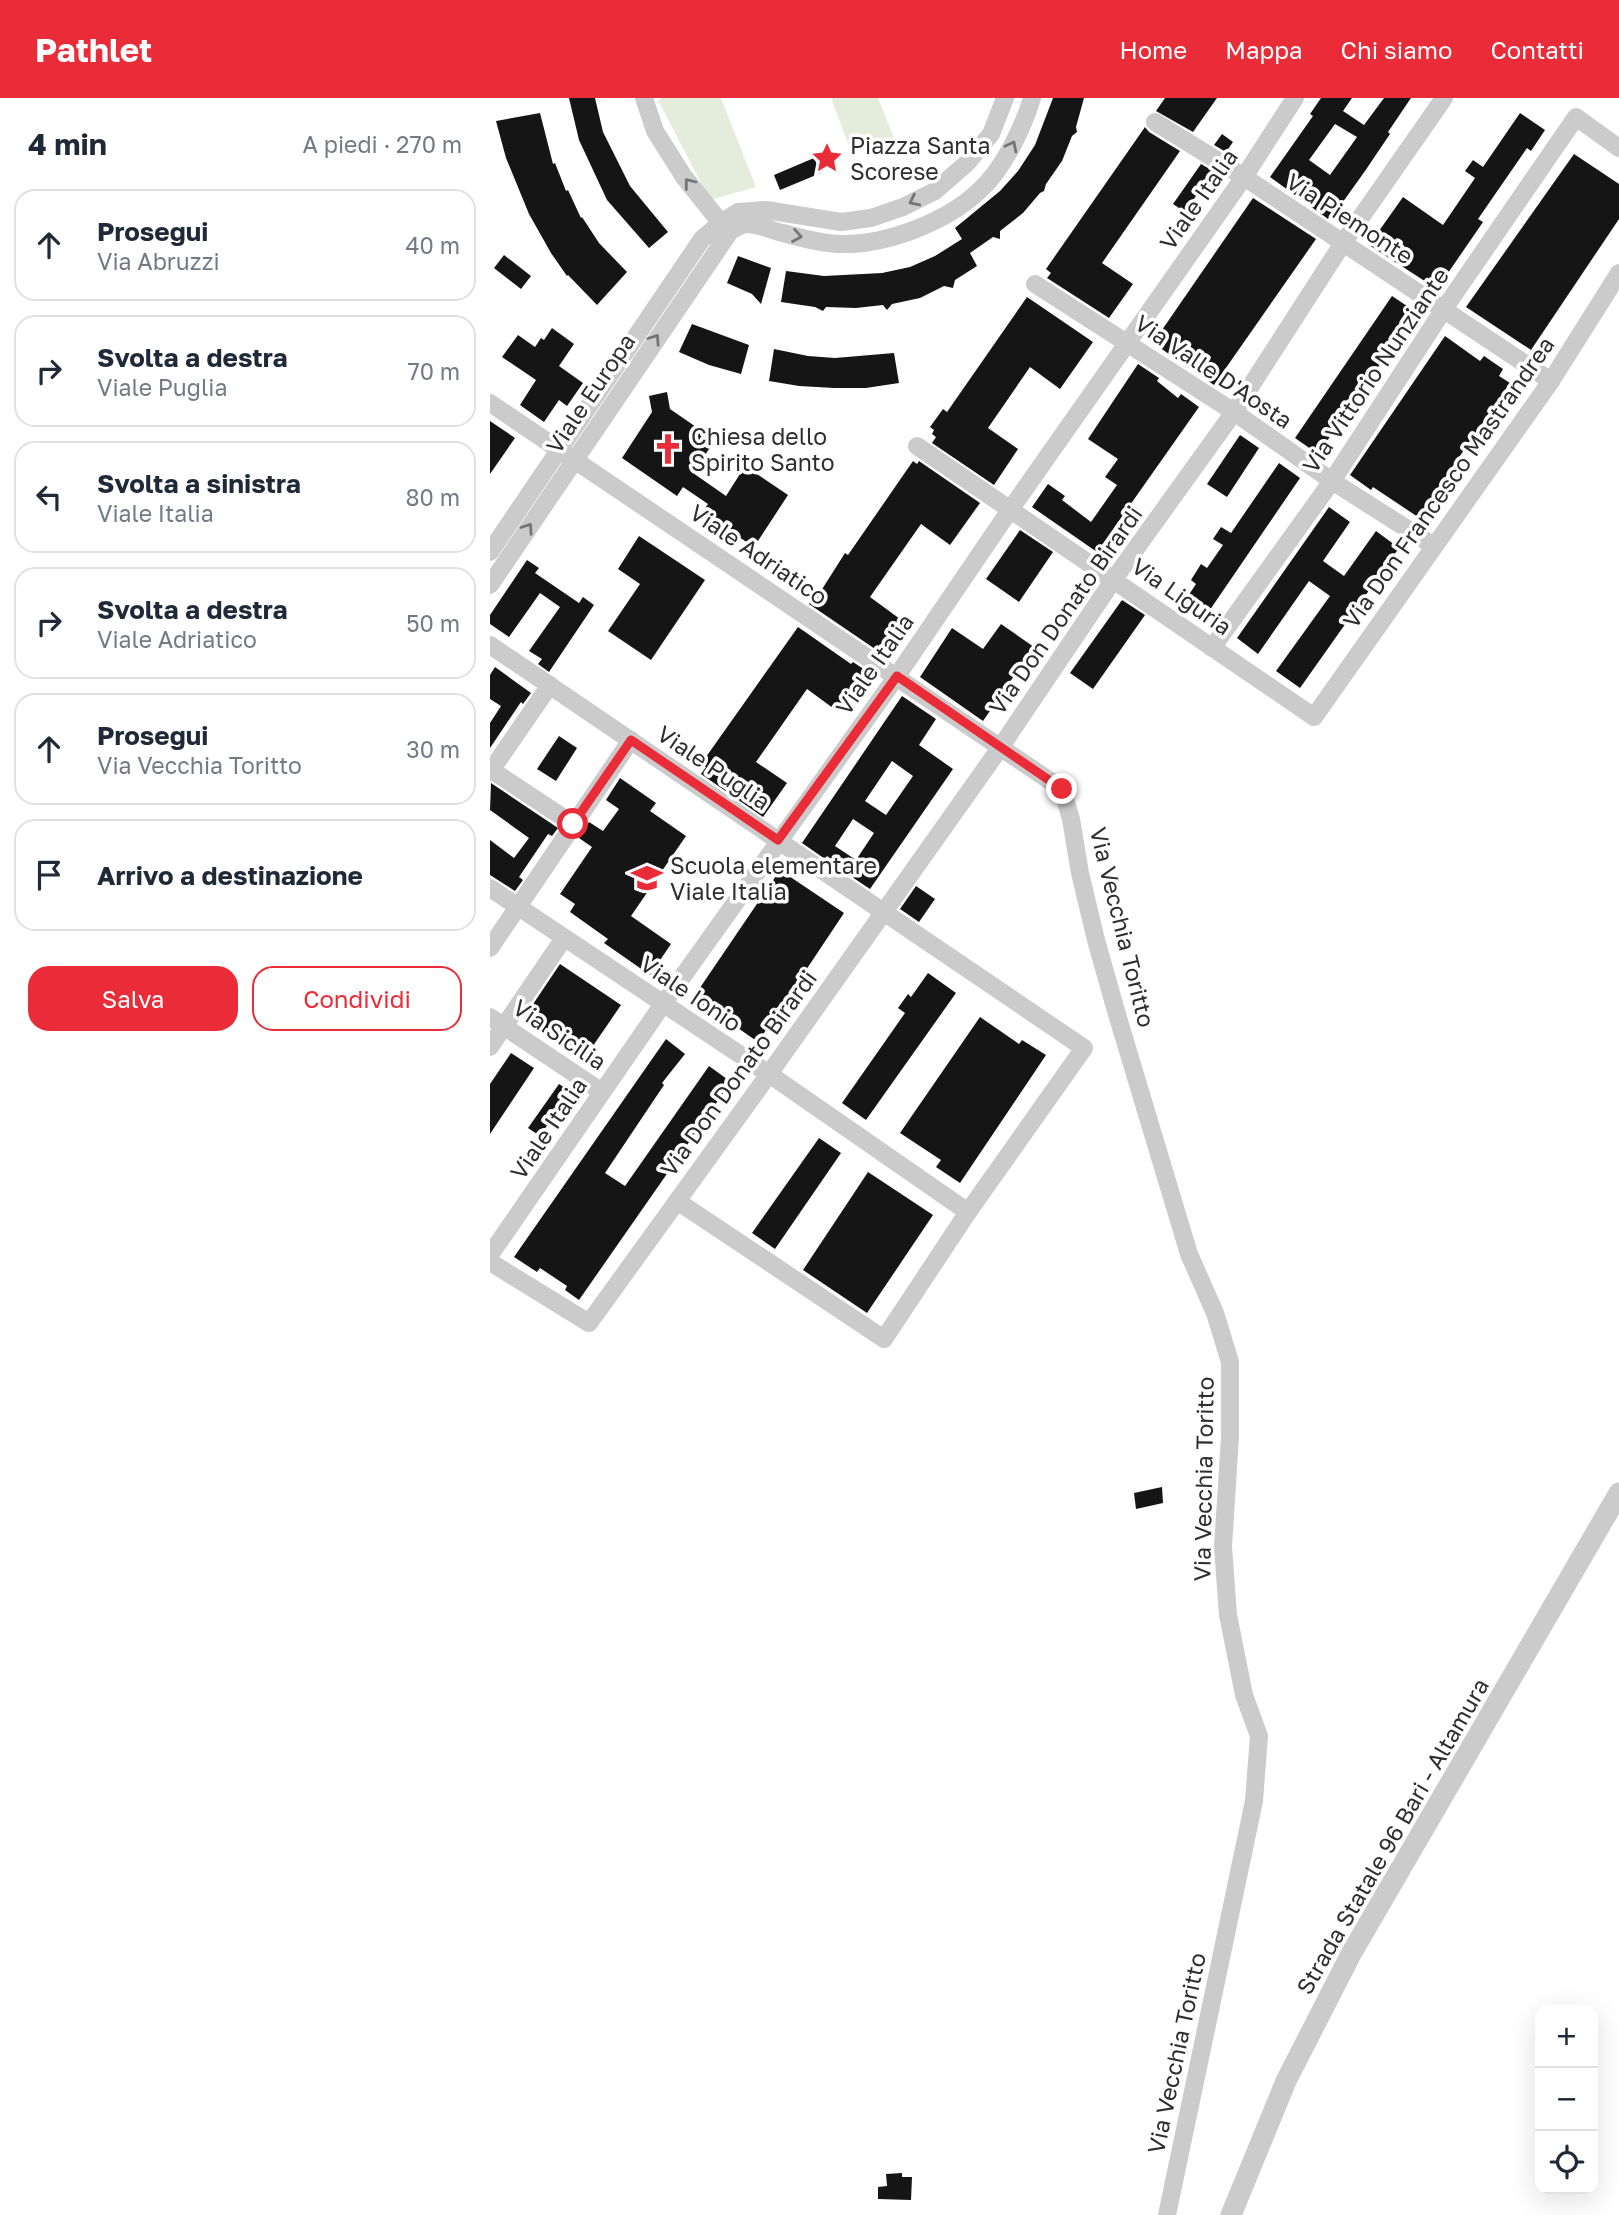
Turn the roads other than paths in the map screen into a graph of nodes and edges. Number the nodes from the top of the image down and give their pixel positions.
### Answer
1 (644, 98) edge
2 (1005, 98) edge
3 (1032, 98) edge
4 (1295, 98) edge
5 (1444, 98) edge
6 (1155, 122) dead end
7 (1619, 148) edge
8 (1244, 177) junction
9 (726, 226) junction
10 (1343, 243) junction
11 (1619, 273) edge
12 (1035, 284) dead end
13 (1444, 309) junction
14 (1128, 344) junction
15 (1551, 381) junction
16 (490, 403) edge
17 (1234, 412) junction
18 (917, 446) dead end
19 (566, 456) junction
20 (1332, 481) junction
21 (1010, 510) junction
22 (1434, 546) junction
23 (490, 552) edge
24 (1114, 579) junction
25 (490, 585) edge
26 (490, 645) edge
27 (1212, 648) junction
28 (897, 676) junction
29 (550, 685) junction
30 (1314, 717) joint
31 (631, 740) junction
32 (1000, 748) junction
33 (491, 770) edge
34 (573, 824) junction
35 (778, 840) junction
36 (490, 888) edge
37 (517, 906) junction
38 (882, 912) junction
39 (564, 938) junction
40 (490, 948) edge
41 (663, 1004) junction
42 (497, 1022) edge
43 (490, 1047) edge
44 (769, 1074) junction
45 (602, 1092) junction
46 (677, 1201) junction
47 (968, 1212) junction
48 (490, 1255) edge
49 (490, 1262) edge
50 (1619, 1493) edge
51 (1167, 2215) edge
52 (1231, 2215) edge

9 -> 1 street
2 -> 9 street
9 -> 3 street
4 - 8 street, Viale Italia
5 - 10 street, Via Don Donato Birardi
6 - 8 street, Via Piemonte
7 - 13 street, Via Vittorio Nunziante
8 - 10 street, Via Piemonte
8 - 14 street, Viale Italia
9 - 19 street, Viale Europa
10 - 13 street, Via Piemonte
10 - 17 street, Via Don Donato Birardi
11 - 15 street, Via Don Francesco Mastrandrea
12 - 14 street, Via Valle D'Aosta
13 - 15 street, Via Piemonte
13 - 20 street, Via Vittorio Nunziante
14 - 17 street, Via Valle D'Aosta
14 - 21 street, Viale Italia
15 - 22 street, Via Don Francesco Mastrandrea
16 - 19 street, Viale Adriatico
17 - 20 street, Via Valle D'Aosta
17 - 24 street, Via Don Donato Birardi
18 - 21 street, Via Liguria
19 - 23 street, Viale Europa
25 -> 19 street, Viale Europa
19 - 28 street, Viale Adriatico
20 - 22 street, Via Valle D'Aosta
20 - 27 street, Via Vittorio Nunziante
21 - 24 street, Via Liguria
21 - 28 street, Viale Italia
22 - 30 street, Via Don Francesco Mastrandrea
24 - 27 street, Via Liguria
24 - 32 street, Via Don Donato Birardi
26 - 29 street, Viale Puglia
27 - 30 street, Via Liguria
28 - 32 street, Viale Adriatico
28 - 35 street, Viale Italia
29 - 31 street, Viale Puglia
29 - 33 street
31 - 34 street
31 - 35 street, Viale Puglia
32 - 38 street, Via Don Donato Birardi
32 - 51 street, Via Vecchia Toritto
33 - 34 street
34 - 37 street
35 - 38 street, Viale Puglia
35 - 41 street, Viale Italia
36 - 37 street, Viale Ionio
37 - 39 street, Viale Ionio
37 - 40 street
38 - 44 street, Via Don Donato Birardi
38 - 47 street, Viale Puglia
39 - 41 street, Viale Ionio
39 - 42 street
41 - 44 street, Viale Ionio
41 - 45 street, Viale Italia
42 - 43 street
42 - 45 street, Via Sicilia
44 - 46 street, Via Don Donato Birardi
44 - 47 street, Viale Ionio
45 - 48 street, Viale Italia
46 - 47 street
46 - 49 street, Via Don Donato Birardi
50 - 52 street, Strada Statale 96 Bari - Altamura

